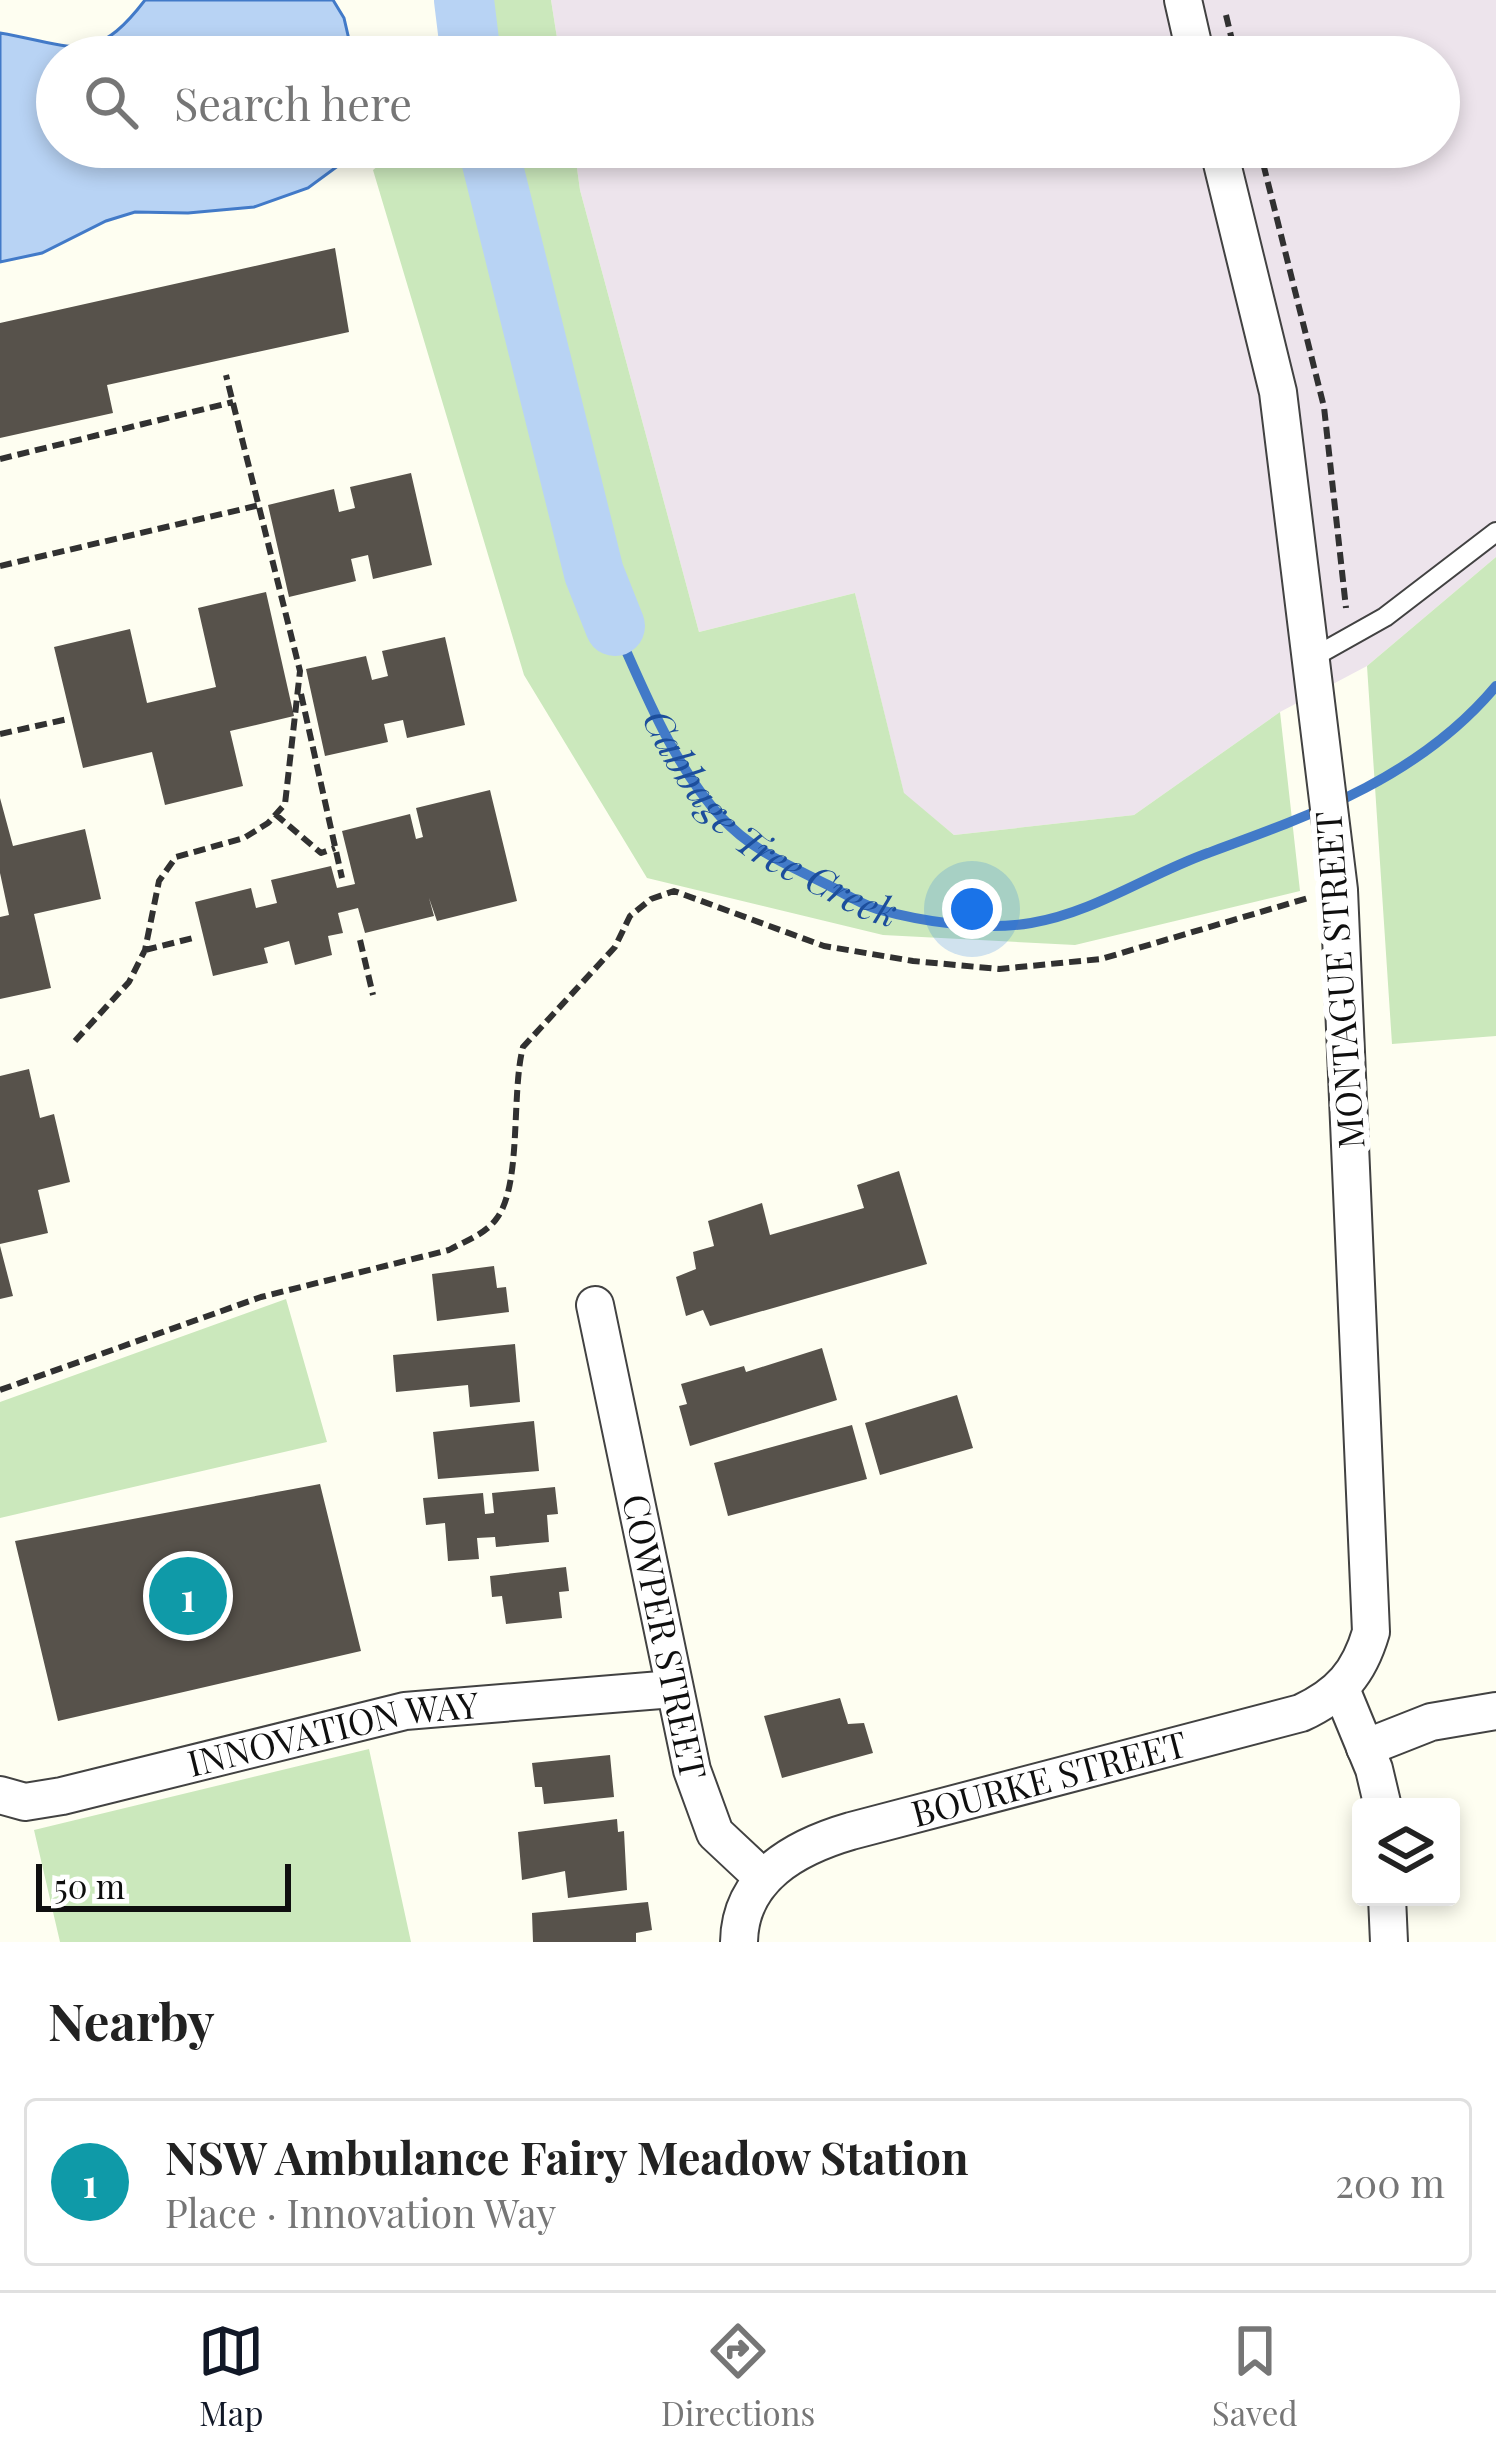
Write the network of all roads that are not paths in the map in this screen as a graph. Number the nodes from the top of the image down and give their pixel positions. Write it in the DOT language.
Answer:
graph roads {
  1 [pos="1183,0"];
  2 [pos="1191,36"];
  3 [pos="1223,168"];
  4 [pos="1496,532"];
  5 [pos="1314,671"];
  6 [pos="596,1304"];
  7 [pos="673,1689"];
  8 [pos="1341,1690"];
  9 [pos="1496,1712"];
  10 [pos="1365,1748"];
  11 [pos="0,1795"];
  12 [pos="1380,1798"];
  13 [pos="763,1878"];
  14 [pos="1387,1906"];
  15 [pos="740,1942"];
  16 [pos="1389,1942"];
  1 -- 2 [label="street"];
  3 -- 5 [label="street, MONTAGUE STREET"];
  4 -- 5 [label="lane"];
  5 -- 8 [label="street, MONTAGUE STREET"];
  6 -- 7 [label="street, COWPER STREET"];
  7 -- 11 [label="street, INNOVATION WAY"];
  7 -- 13 [label="street, COWPER STREET"];
  8 -- 10 [label="street"];
  8 -- 13 [label="street, BOURKE STREET"];
  9 -- 10 [label="street"];
  10 -- 12 [label="street"];
  13 -- 15 [label="street"];
  14 -- 16 [label="street"];
}
